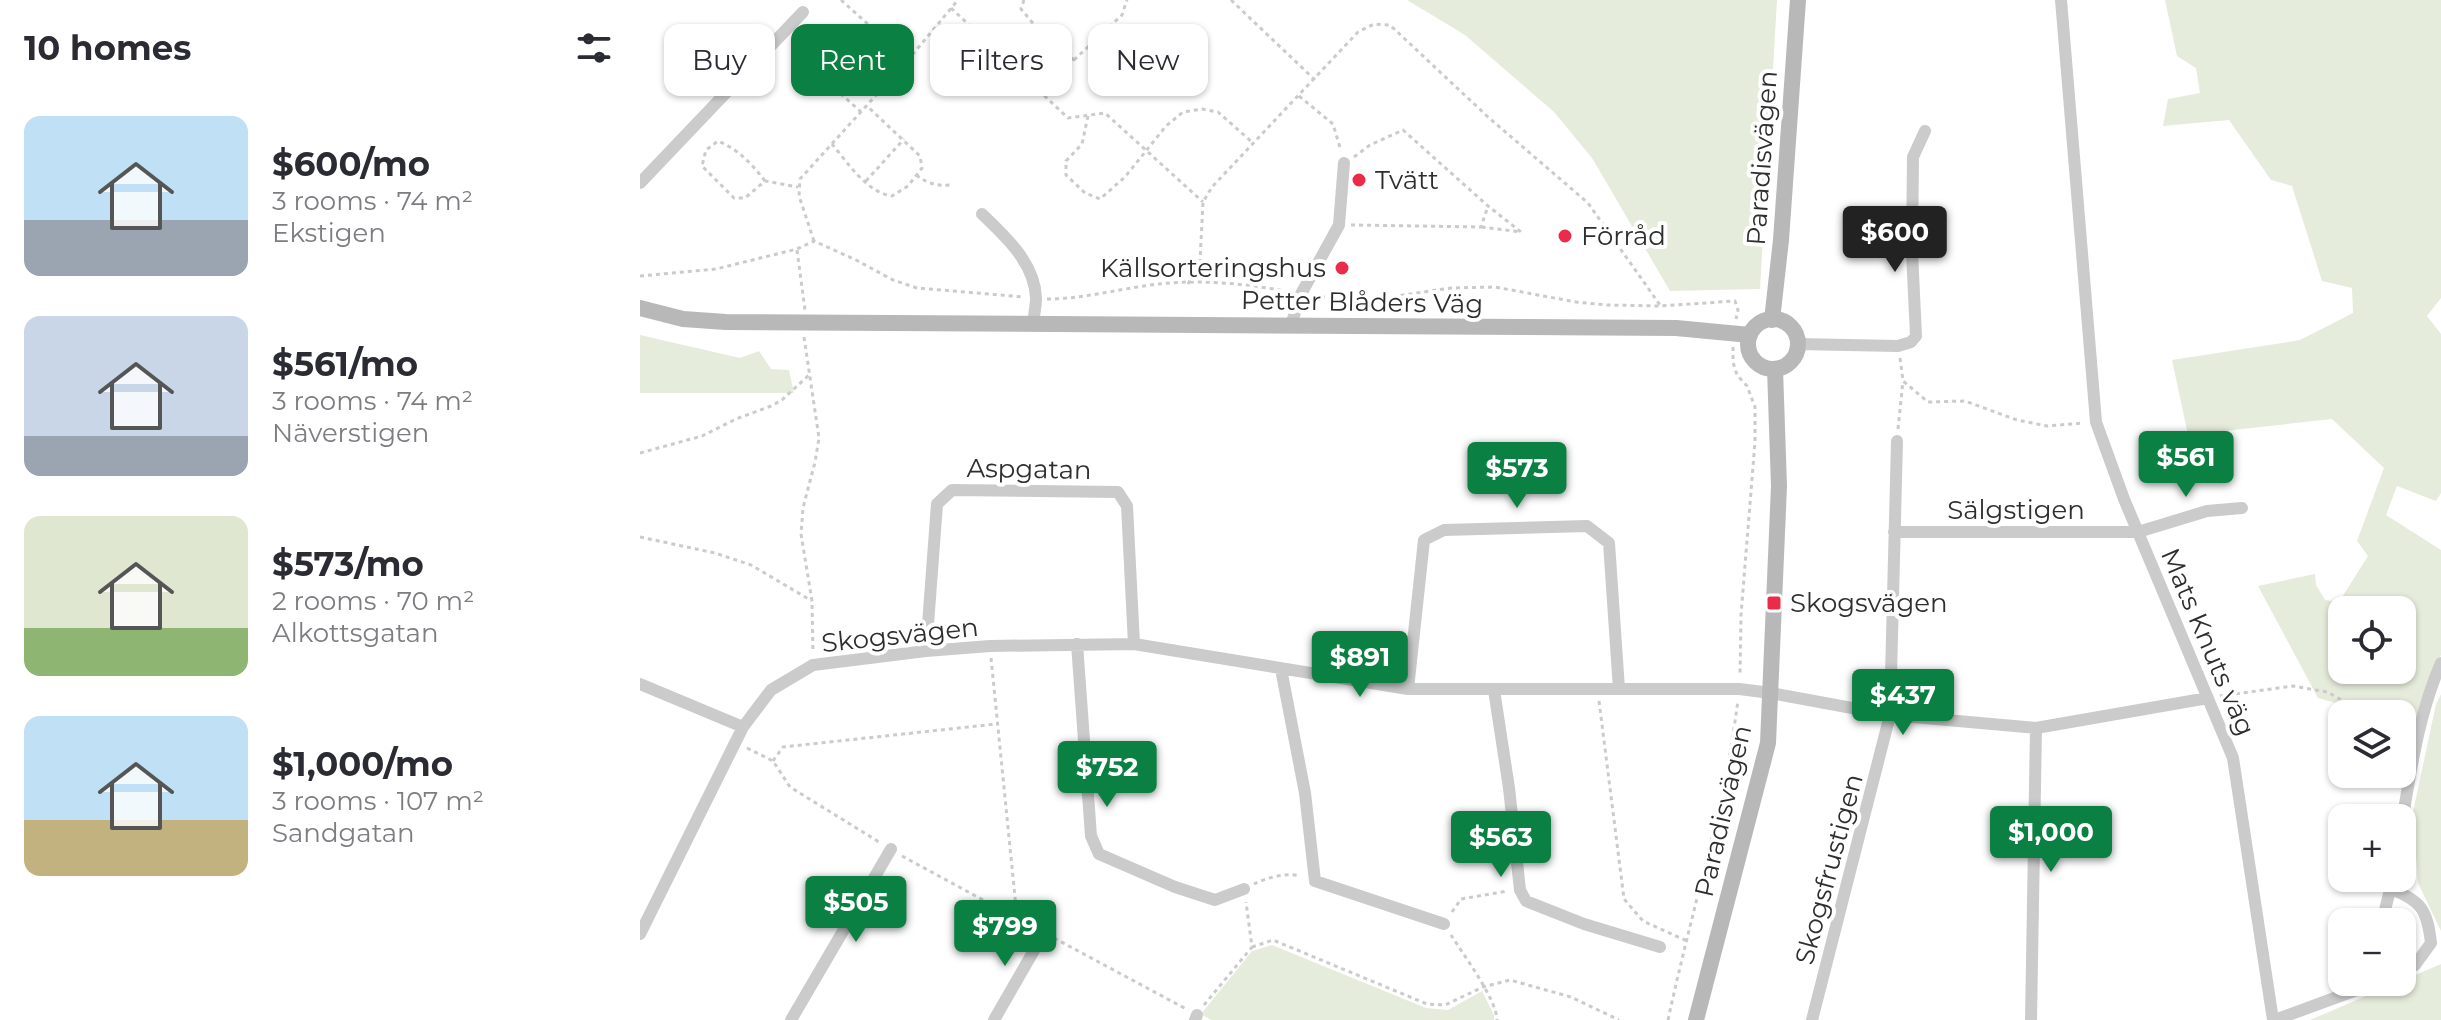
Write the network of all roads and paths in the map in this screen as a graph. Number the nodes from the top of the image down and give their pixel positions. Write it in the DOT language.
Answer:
graph roads {
  1 [pos="841,0"];
  2 [pos="958,0"];
  3 [pos="1024,0"];
  4 [pos="1127,0"];
  5 [pos="1231,0"];
  6 [pos="1798,0"];
  7 [pos="2061,0"];
  8 [pos="951,8"];
  9 [pos="803,12"];
  10 [pos="868,24"];
  11 [pos="968,24"];
  12 [pos="914,53"];
  13 [pos="1074,60"];
  14 [pos="1072,62"];
  15 [pos="1315,79"];
  16 [pos="843,96"];
  17 [pos="875,96"];
  18 [pos="1045,96"];
  19 [pos="1298,96"];
  20 [pos="867,105"];
  21 [pos="861,112"];
  22 [pos="1088,115"];
  23 [pos="1925,131"];
  24 [pos="904,139"];
  25 [pos="1253,143"];
  26 [pos="832,144"];
  27 [pos="1147,152"];
  28 [pos="1344,163"];
  29 [pos="916,175"];
  30 [pos="765,181"];
  31 [pos="866,182"];
  32 [pos="640,183"];
  33 [pos="951,185"];
  34 [pos="798,187"];
  35 [pos="1203,202"];
  36 [pos="1488,206"];
  37 [pos="982,214"];
  38 [pos="1339,225"];
  39 [pos="1481,227"];
  40 [pos="814,241"];
  41 [pos="797,249"];
  42 [pos="640,276"];
  43 [pos="1188,284"];
  44 [pos="1301,294"];
  45 [pos="1036,298"];
  46 [pos="1660,306"];
  47 [pos="640,308"];
  48 [pos="1772,320"];
  49 [pos="804,322"];
  50 [pos="1033,323"];
  51 [pos="1291,325"];
  52 [pos="1741,335"];
  53 [pos="1797,344"];
  54 [pos="1898,346"];
  55 [pos="1775,369"];
  56 [pos="810,374"];
  57 [pos="1903,381"];
  58 [pos="2096,422"];
  59 [pos="1897,441"];
  60 [pos="640,453"];
  61 [pos="2242,508"];
  62 [pos="1894,532"];
  63 [pos="2138,532"];
  64 [pos="640,537"];
  65 [pos="812,601"];
  66 [pos="1077,644"];
  67 [pos="1134,644"];
  68 [pos="990,646"];
  69 [pos="926,651"];
  70 [pos="2441,663"];
  71 [pos="813,665"];
  72 [pos="1281,669"];
  73 [pos="640,684"];
  74 [pos="1408,689"];
  75 [pos="1619,689"];
  76 [pos="1739,689"];
  77 [pos="1494,690"];
  78 [pos="1597,690"];
  79 [pos="1771,693"];
  80 [pos="2208,698"];
  81 [pos="2342,700"];
  82 [pos="1890,715"];
  83 [pos="996,724"];
  84 [pos="743,727"];
  85 [pos="2036,728"];
  86 [pos="735,742"];
  87 [pos="773,761"];
  88 [pos="2405,804"];
  89 [pos="891,849"];
  90 [pos="1315,881"];
  91 [pos="1244,889"];
  92 [pos="1520,890"];
  93 [pos="2405,892"];
  94 [pos="645,910"];
  95 [pos="1017,918"];
  96 [pos="1444,924"];
  97 [pos="1044,933"];
  98 [pos="640,934"];
  99 [pos="1687,941"];
  100 [pos="1252,947"];
  101 [pos="1660,947"];
  102 [pos="2416,964"];
  103 [pos="1483,987"];
  104 [pos="2338,996"];
  105 [pos="1196,1018"];
  106 [pos="791,1020"];
  107 [pos="994,1020"];
  108 [pos="1497,1020"];
  109 [pos="1619,1020"];
  110 [pos="1668,1020"];
  111 [pos="1696,1020"];
  112 [pos="1812,1020"];
  113 [pos="2031,1020"];
  114 [pos="2274,1020"];
  1 -- 10 [label="path"];
  2 -- 8 [label="path"];
  3 -- 13 [label="path"];
  4 -- 13 [label="path"];
  5 -- 15 [label="path"];
  6 -- 48 [label="street, Paradisvägen"];
  7 -- 58 [label="street, Mats Knuts väg"];
  8 -- 11 [label="path"];
  8 -- 12 [label="path"];
  9 -- 32 [label="street"];
  13 -- 14 [label="path"];
  15 -- 19 [label="path"];
  15 -- 46 [label="path"];
  16 -- 21 [label="path"];
  17 -- 20 [label="path"];
  18 -- 22 [label="path"];
  19 -- 25 [label="path"];
  19 -- 28 [label="path"];
  20 -- 21 [label="path"];
  20 -- 24 [label="path"];
  21 -- 26 [label="path"];
  22 -- 27 [label="path"];
  22 -- 27 [label="path"];
  23 -- 54 [label="street"];
  24 -- 29 [label="path"];
  24 -- 31 [label="path"];
  25 -- 27 [label="path"];
  25 -- 35 [label="path"];
  26 -- 31 [label="path"];
  26 -- 34 [label="path"];
  27 -- 35 [label="path"];
  28 -- 36 [label="path"];
  28 -- 38 [label="street"];
  29 -- 31 [label="path"];
  29 -- 33 [label="path"];
  30 -- 30 [label="path"];
  30 -- 34 [label="path"];
  34 -- 40 [label="path"];
  35 -- 43 [label="path"];
  36 -- 39 [label="path"];
  36 -- 39 [label="path"];
  37 -- 45 [label="street"];
  38 -- 39 [label="path"];
  38 -- 44 [label="street"];
  40 -- 41 [label="path"];
  40 -- 45 [label="path"];
  41 -- 42 [label="path"];
  41 -- 49 [label="path"];
  43 -- 44 [label="path"];
  43 -- 45 [label="path"];
  44 -- 46 [label="path"];
  44 -- 51 [label="street"];
  45 -- 50 [label="street"];
  46 -- 52 [label="path"];
  47 -- 49 [label="street, Petter Blåders Väg"];
  48 -- 52 [label="street"];
  48 -- 53 [label="street"];
  49 -- 50 [label="street, Petter Blåders Väg"];
  49 -- 56 [label="path"];
  50 -- 51 [label="street, Petter Blåders Väg"];
  51 -- 52 [label="street, Petter Blåders Väg"];
  52 -- 55 [label="street"];
  52 -- 76 [label="path"];
  53 -- 54 [label="street"];
  53 -- 55 [label="street"];
  54 -- 57 [label="path"];
  55 -- 79 [label="street, Paradisvägen"];
  56 -- 60 [label="path"];
  56 -- 65 [label="path"];
  57 -- 58 [label="path"];
  57 -- 59 [label="path"];
  58 -- 63 [label="street, Mats Knuts väg"];
  59 -- 62 [label="street, Skogsfrustigen"];
  61 -- 63 [label="street, Sälgstigen"];
  62 -- 63 [label="street, Sälgstigen"];
  62 -- 82 [label="street, Skogsfrustigen"];
  63 -- 80 [label="street, Mats Knuts väg"];
  64 -- 65 [label="path"];
  65 -- 71 [label="path"];
  66 -- 67 [label="street, Skogsvägen"];
  66 -- 68 [label="street, Skogsvägen"];
  66 -- 91 [label="street"];
  67 -- 69 [label="street, Aspgatan"];
  67 -- 72 [label="street, Skogsvägen"];
  68 -- 69 [label="street, Skogsvägen"];
  68 -- 83 [label="path"];
  69 -- 71 [label="street, Skogsvägen"];
  70 -- 88 [label="street"];
  71 -- 84 [label="street, Skogsvägen"];
  72 -- 74 [label="street, Skogsvägen"];
  72 -- 90 [label="street"];
  73 -- 84 [label="street"];
  74 -- 75 [label="street"];
  74 -- 77 [label="street, Skogsvägen"];
  75 -- 76 [label="street, Skogsvägen"];
  75 -- 78 [label="street, Skogsvägen"];
  76 -- 79 [label="street, Skogsvägen"];
  76 -- 99 [label="path"];
  77 -- 78 [label="street, Skogsvägen"];
  77 -- 92 [label="street"];
  78 -- 99 [label="path"];
  79 -- 82 [label="street, Skogsvägen"];
  79 -- 111 [label="street, Paradisvägen"];
  80 -- 81 [label="path"];
  80 -- 85 [label="street, Skogsvägen"];
  80 -- 114 [label="street, Mats Knuts väg"];
  82 -- 85 [label="street, Skogsvägen"];
  82 -- 112 [label="street, Skogsfrustigen"];
  83 -- 87 [label="path"];
  83 -- 95 [label="path"];
  84 -- 86 [label="street, Skogsvägen"];
  85 -- 113 [label="street"];
  86 -- 87 [label="path"];
  86 -- 94 [label="street, Skogsvägen"];
  87 -- 89 [label="path"];
  89 -- 95 [label="path"];
  89 -- 106 [label="street"];
  90 -- 91 [label="path"];
  90 -- 96 [label="street"];
  91 -- 100 [label="path"];
  92 -- 96 [label="path"];
  92 -- 101 [label="street"];
  93 -- 102 [label="street"];
  94 -- 98 [label="street, Skogsvägen"];
  95 -- 97 [label="path"];
  96 -- 103 [label="path"];
  97 -- 105 [label="path"];
  97 -- 107 [label="street"];
  99 -- 110 [label="path"];
  100 -- 103 [label="path"];
  100 -- 105 [label="path"];
  103 -- 108 [label="path"];
  103 -- 109 [label="path"];
  104 -- 114 [label="street"];
}
